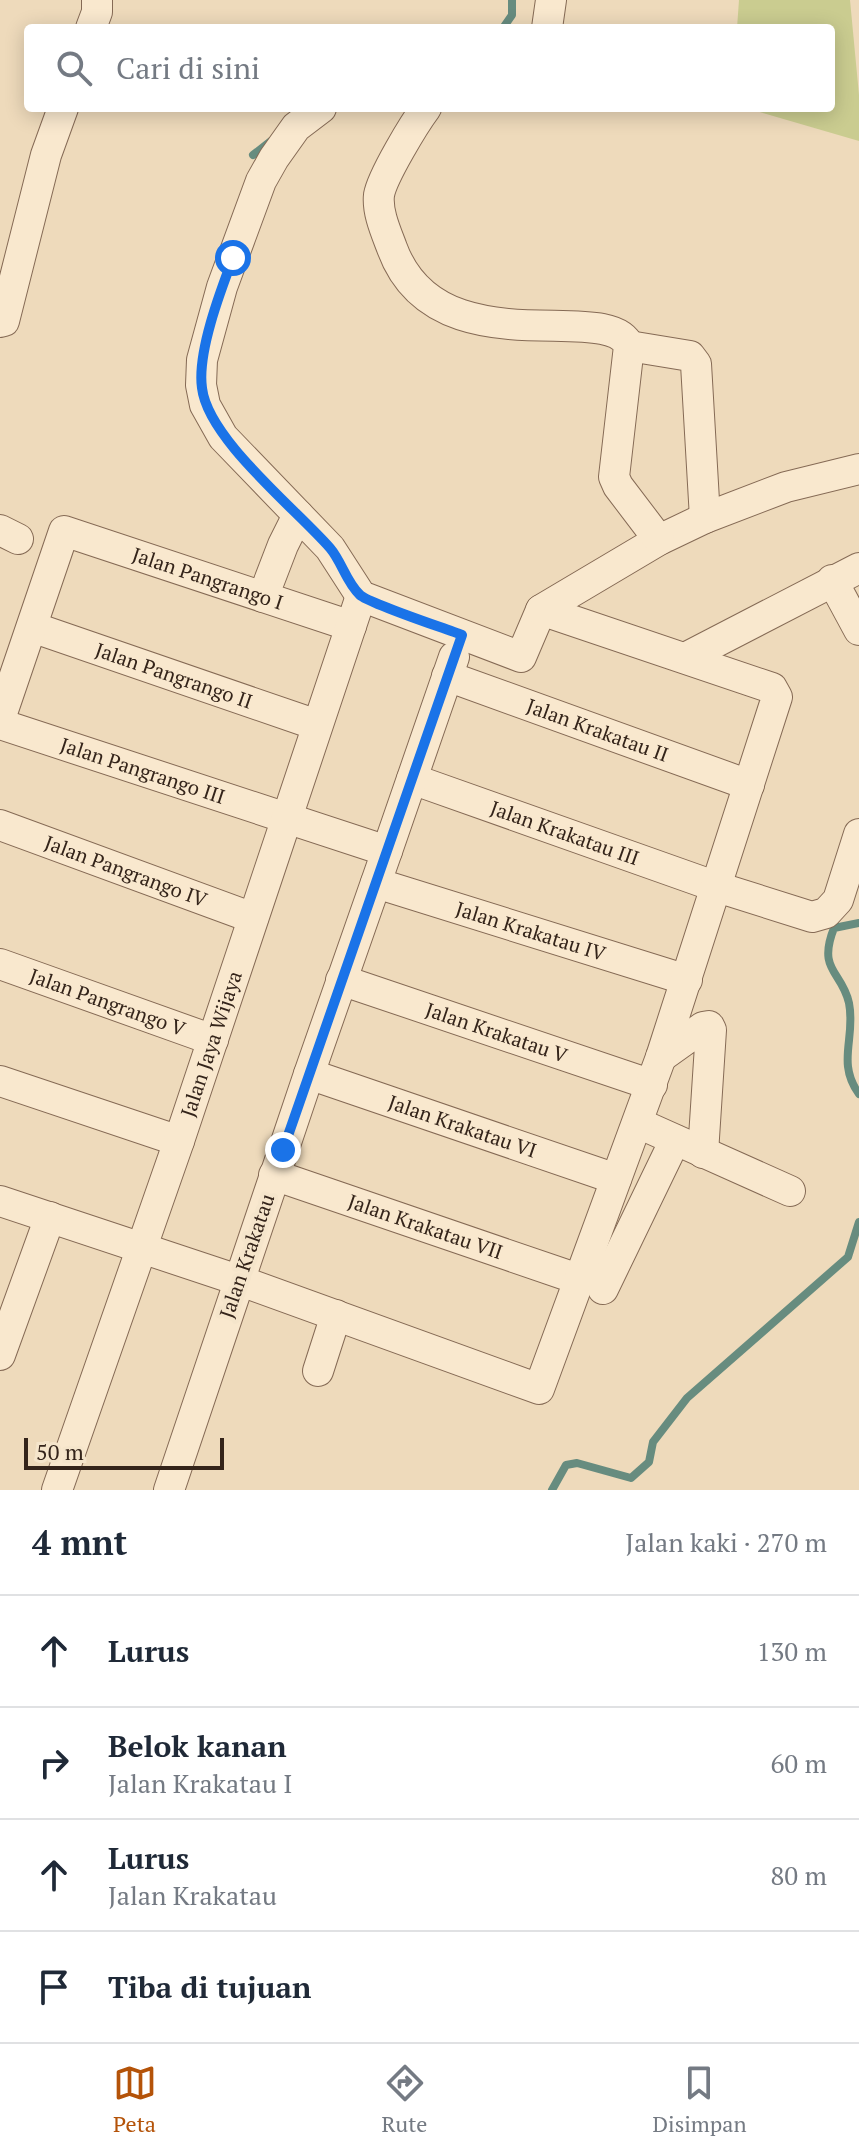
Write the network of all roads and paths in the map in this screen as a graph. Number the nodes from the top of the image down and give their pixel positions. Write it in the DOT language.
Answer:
graph roads {
  1 [pos="97,0"];
  2 [pos="551,0"];
  3 [pos="92,24"];
  4 [pos="548,24"];
  5 [pos="62,112"];
  6 [pos="316,112"];
  7 [pos="424,112"];
  8 [pos="0,322"];
  9 [pos="629,346"];
  10 [pos="859,469"];
  11 [pos="298,515"];
  12 [pos="705,518"];
  13 [pos="659,540"];
  14 [pos="846,574"];
  15 [pos="361,596"];
  16 [pos="263,597"];
  17 [pos="541,610"];
  18 [pos="351,626"];
  19 [pos="32,627"];
  20 [pos="859,630"];
  21 [pos="462,635"];
  22 [pos="521,657"];
  23 [pos="685,658"];
  24 [pos="447,676"];
  25 [pos="506,699"];
  26 [pos="0,722"];
  27 [pos="317,725"];
  28 [pos="412,779"];
  29 [pos="749,785"];
  30 [pos="286,817"];
  31 [pos="0,825"];
  32 [pos="859,834"];
  33 [pos="387,851"];
  34 [pos="376,883"];
  35 [pos="717,887"];
  36 [pos="253,918"];
  37 [pos="0,964"];
  38 [pos="341,980"];
  39 [pos="687,980"];
  40 [pos="213,1040"];
  41 [pos="656,1071"];
  42 [pos="309,1074"];
  43 [pos="0,1081"];
  44 [pos="638,1123"];
  45 [pos="675,1140"];
  46 [pos="179,1141"];
  47 [pos="703,1153"];
  48 [pos="274,1175"];
  49 [pos="616,1179"];
  50 [pos="790,1191"];
  51 [pos="0,1201"];
  52 [pos="50,1217"];
  53 [pos="142,1248"];
  54 [pos="238,1280"];
  55 [pos="591,1284"];
  56 [pos="336,1315"];
  57 [pos="0,1355"];
  58 [pos="318,1371"];
  59 [pos="57,1490"];
  60 [pos="169,1490"];
  1 -- 3 [label="street"];
  2 -- 4 [label="street"];
  5 -- 8 [label="street"];
  6 -- 11 [label="street"];
  7 -- 9 [label="street"];
  9 -- 12 [label="street"];
  9 -- 13 [label="street"];
  10 -- 12 [label="street"];
  11 -- 15 [label="street"];
  11 -- 16 [label="street"];
  12 -- 13 [label="street"];
  13 -- 17 [label="street"];
  14 -- 20 [label="street"];
  14 -- 23 [label="street"];
  15 -- 18 [label="street, Jalan Jaya Wijaya"];
  15 -- 21 [label="street"];
  16 -- 18 [label="street, Jalan Pangrango I"];
  16 -- 19 [label="street, Jalan Pangrango I"];
  17 -- 22 [label="street"];
  17 -- 23 [label="street"];
  18 -- 27 [label="street, Jalan Jaya Wijaya"];
  19 -- 26 [label="street"];
  19 -- 27 [label="street, Jalan Pangrango II"];
  21 -- 22 [label="street"];
  21 -- 24 [label="street, Jalan Krakatau"];
  22 -- 25 [label="street"];
  23 -- 29 [label="street"];
  24 -- 25 [label="street, Jalan Krakatau II"];
  24 -- 28 [label="street, Jalan Krakatau"];
  25 -- 29 [label="street, Jalan Krakatau II"];
  26 -- 30 [label="street, Jalan Pangrango III"];
  27 -- 30 [label="street, Jalan Jaya Wijaya"];
  28 -- 33 [label="street, Jalan Krakatau"];
  28 -- 35 [label="street, Jalan Krakatau III"];
  29 -- 35 [label="street"];
  30 -- 33 [label="street"];
  30 -- 36 [label="street, Jalan Jaya Wijaya"];
  31 -- 36 [label="street, Jalan Pangrango IV"];
  32 -- 35 [label="street, Jalan Krakatau III"];
  33 -- 34 [label="street, Jalan Krakatau"];
  34 -- 38 [label="street, Jalan Krakatau"];
  34 -- 39 [label="street, Jalan Krakatau IV"];
  35 -- 39 [label="street"];
  36 -- 40 [label="street, Jalan Jaya Wijaya"];
  37 -- 40 [label="street, Jalan Pangrango V"];
  38 -- 41 [label="street, Jalan Krakatau V"];
  38 -- 42 [label="street, Jalan Krakatau"];
  39 -- 41 [label="street"];
  40 -- 46 [label="street, Jalan Jaya Wijaya"];
  41 -- 44 [label="street"];
  41 -- 47 [label="street"];
  42 -- 48 [label="street, Jalan Krakatau"];
  42 -- 49 [label="street, Jalan Krakatau VI"];
  43 -- 46 [label="street"];
  44 -- 45 [label="street"];
  44 -- 49 [label="street"];
  45 -- 47 [label="street"];
  45 -- 55 [label="street"];
  46 -- 53 [label="street, Jalan Jaya Wijaya"];
  47 -- 50 [label="street"];
  48 -- 54 [label="street, Jalan Krakatau"];
  48 -- 55 [label="street, Jalan Krakatau VII"];
  49 -- 55 [label="street"];
  51 -- 52 [label="street"];
  52 -- 53 [label="street"];
  52 -- 57 [label="street"];
  53 -- 54 [label="street"];
  53 -- 59 [label="street, Jalan Jaya Wijaya"];
  54 -- 56 [label="street"];
  54 -- 60 [label="street, Jalan Krakatau"];
  55 -- 56 [label="street"];
  56 -- 58 [label="street"];
}
